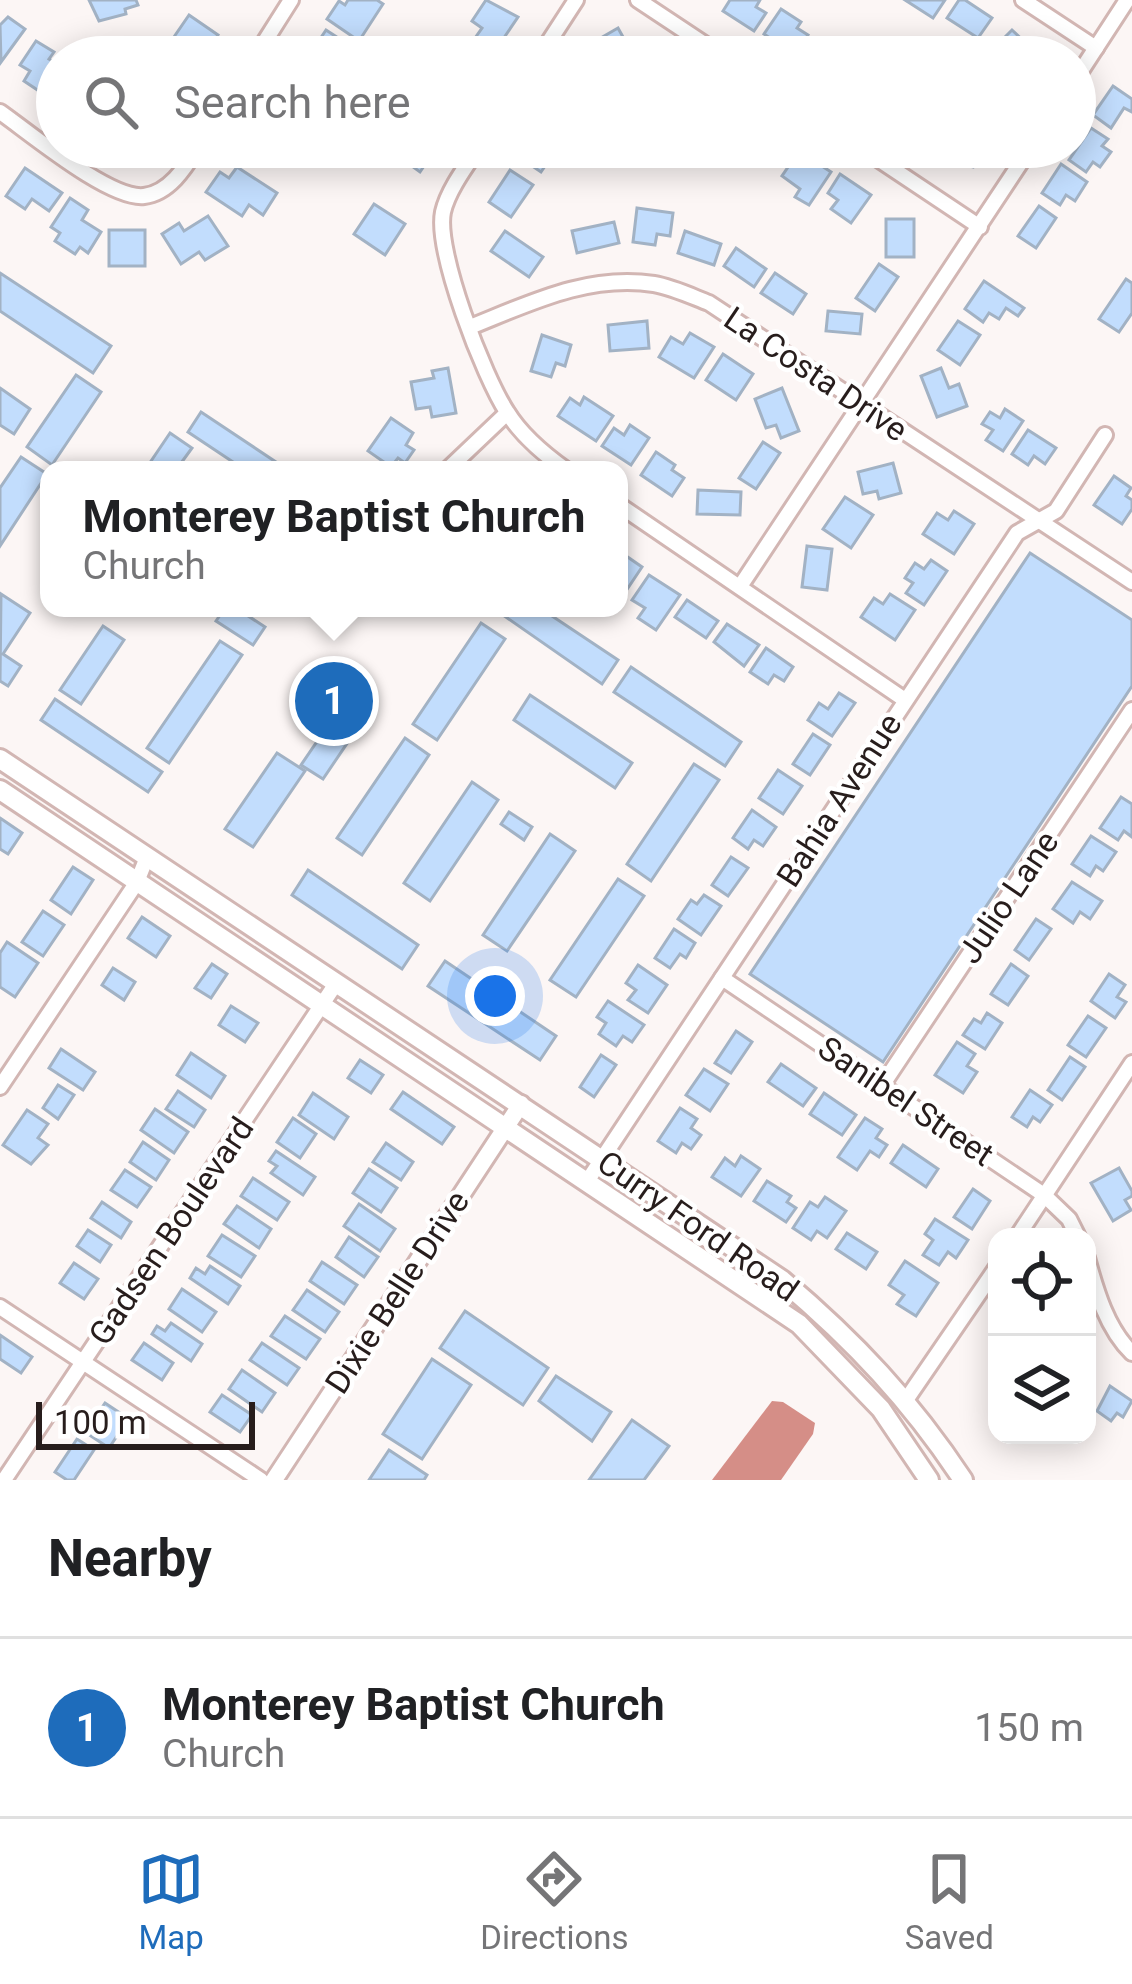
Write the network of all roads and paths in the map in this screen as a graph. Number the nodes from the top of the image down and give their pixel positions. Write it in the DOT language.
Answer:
graph roads {
  1 [pos="291,0"];
  2 [pos="576,0"];
  3 [pos="638,0"];
  4 [pos="1023,0"];
  5 [pos="1127,0"];
  6 [pos="268,36"];
  7 [pos="552,36"];
  8 [pos="692,36"];
  9 [pos="1078,36"];
  10 [pos="1096,48"];
  11 [pos="0,112"];
  12 [pos="36,137"];
  13 [pos="82,168"];
  14 [pos="182,168"];
  15 [pos="467,168"];
  16 [pos="892,168"];
  17 [pos="1017,168"];
  18 [pos="980,226"];
  19 [pos="470,327"];
  20 [pos="861,404"];
  21 [pos="507,413"];
  22 [pos="1105,435"];
  23 [pos="456,461"];
  24 [pos="553,461"];
  25 [pos="628,511"];
  26 [pos="1038,520"];
  27 [pos="1132,582"];
  28 [pos="740,585"];
  29 [pos="905,700"];
  30 [pos="1132,710"];
  31 [pos="0,759"];
  32 [pos="0,790"];
  33 [pos="147,857"];
  34 [pos="137,881"];
  35 [pos="722,978"];
  36 [pos="337,982"];
  37 [pos="322,1004"];
  38 [pos="391,1018"];
  39 [pos="377,1040"];
  40 [pos="1132,1063"];
  41 [pos="883,1084"];
  42 [pos="0,1087"];
  43 [pos="521,1104"];
  44 [pos="507,1125"];
  45 [pos="601,1158"];
  46 [pos="588,1180"];
  47 [pos="1044,1195"];
  48 [pos="1023,1228"];
  49 [pos="1074,1228"];
  50 [pos="988,1280"];
  51 [pos="1096,1289"];
  52 [pos="0,1306"];
  53 [pos="799,1324"];
  54 [pos="1132,1353"];
  55 [pos="83,1362"];
  56 [pos="906,1400"];
  57 [pos="4,1480"];
  58 [pos="260,1480"];
  59 [pos="274,1480"];
  60 [pos="929,1480"];
  61 [pos="963,1480"];
  1 -- 6 [label="street"];
  2 -- 7 [label="street"];
  3 -- 8 [label="street"];
  4 -- 9 [label="street"];
  5 -- 10 [label="street"];
  11 -- 12 [label="street"];
  13 -- 14 [label="street"];
  15 -- 19 [label="street"];
  16 -- 18 [label="street"];
  17 -- 18 [label="street"];
  18 -- 20 [label="street"];
  19 -- 20 [label="street, La Costa Drive"];
  19 -- 21 [label="street"];
  20 -- 26 [label="street, La Costa Drive"];
  20 -- 28 [label="street"];
  21 -- 23 [label="street"];
  21 -- 24 [label="street"];
  22 -- 26 [label="street, Bahia Avenue"];
  25 -- 28 [label="street"];
  26 -- 27 [label="street, La Costa Drive"];
  26 -- 29 [label="street, Bahia Avenue"];
  28 -- 29 [label="street"];
  29 -- 35 [label="street, Bahia Avenue"];
  30 -- 41 [label="street, Julio Lane"];
  31 -- 33 [label="main road, Curry Ford Road"];
  32 -- 34 [label="main road, Curry Ford Road"];
  33 -- 34 [label="street"];
  33 -- 36 [label="main road, Curry Ford Road"];
  34 -- 37 [label="main road, Curry Ford Road"];
  34 -- 42 [label="street"];
  35 -- 41 [label="street, Sanibel Street"];
  35 -- 45 [label="street, Bahia Avenue"];
  36 -- 37 [label="street, Gadsen Boulevard"];
  36 -- 38 [label="main road, Curry Ford Road"];
  37 -- 39 [label="main road, Curry Ford Road"];
  37 -- 55 [label="street, Gadsen Boulevard"];
  38 -- 39 [label="street"];
  38 -- 43 [label="main road, Curry Ford Road"];
  39 -- 44 [label="main road, Curry Ford Road"];
  40 -- 47 [label="street"];
  41 -- 47 [label="street, Sanibel Street"];
  43 -- 44 [label="street, Dixie Belle Drive"];
  43 -- 45 [label="main road, Curry Ford Road"];
  44 -- 46 [label="main road, Curry Ford Road"];
  44 -- 59 [label="street, Dixie Belle Drive"];
  45 -- 46 [label="street, Bahia Avenue"];
  45 -- 56 [label="main road, Curry Ford Road"];
  46 -- 53 [label="main road, Curry Ford Road"];
  47 -- 48 [label="street"];
  47 -- 49 [label="street, Sanibel Street"];
  50 -- 56 [label="street"];
  51 -- 54 [label="street"];
  52 -- 55 [label="street"];
  53 -- 56 [label="main road"];
  53 -- 60 [label="main road, Curry Ford Road"];
  55 -- 57 [label="street, Gadsen Boulevard"];
  55 -- 58 [label="street"];
  56 -- 61 [label="main road, Curry Ford Road"];
}
